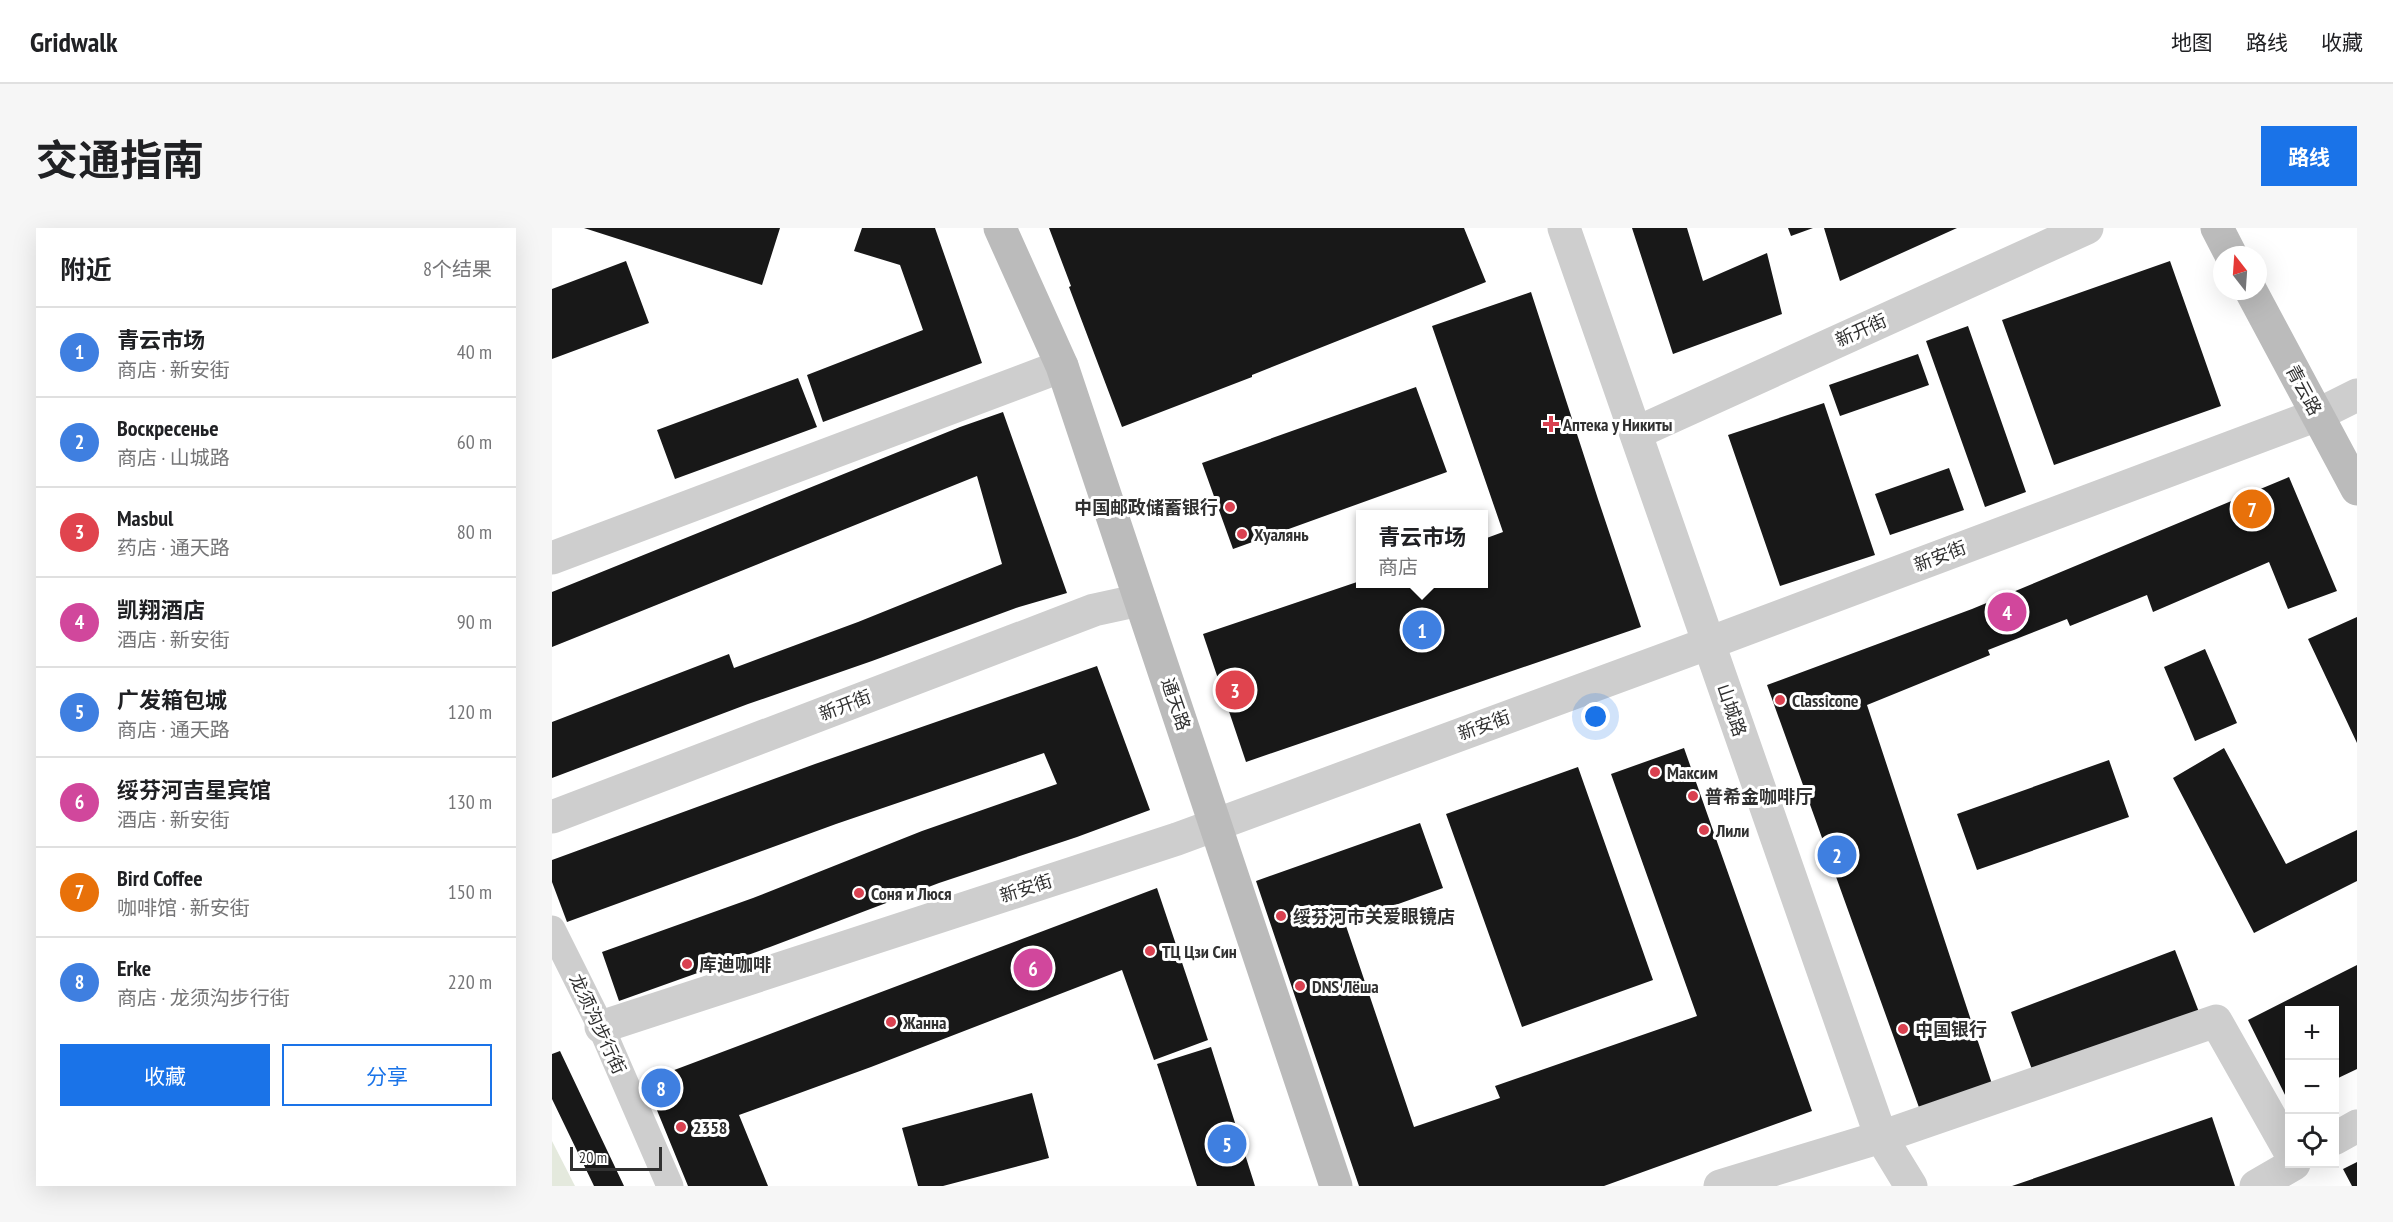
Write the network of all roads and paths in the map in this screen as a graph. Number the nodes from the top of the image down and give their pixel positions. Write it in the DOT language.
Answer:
graph roads {
  1 [pos="1000,228"];
  2 [pos="1564,228"];
  3 [pos="2087,228"];
  4 [pos="2217,228"];
  5 [pos="2226,246"];
  6 [pos="2256,300"];
  7 [pos="1062,366"];
  8 [pos="2357,395"];
  9 [pos="2317,415"];
  10 [pos="1636,433"];
  11 [pos="2357,489"];
  12 [pos="552,558"];
  13 [pos="1140,600"];
  14 [pos="1709,643"];
  15 [pos="552,816"];
  16 [pos="1217,823"];
  17 [pos="552,929"];
  18 [pos="601,1027"];
  19 [pos="2357,1126"];
  20 [pos="2339,1136"];
  21 [pos="1881,1137"];
  22 [pos="2285,1145"];
  23 [pos="2287,1168"];
  24 [pos="670,1186"];
  25 [pos="1336,1186"];
  26 [pos="1720,1186"];
  27 [pos="1911,1186"];
  28 [pos="2256,1186"];
  1 -- 7 [label="main road, 通天路"];
  2 -- 10 [label="street, 山城路"];
  3 -- 10 [label="street, 新开街"];
  4 -- 5 [label="main road"];
  6 -- 9 [label="main road, 青云路"];
  7 -- 12 [label="street"];
  7 -- 13 [label="main road, 通天路"];
  8 -- 9 [label="street, 新安街"];
  9 -- 11 [label="main road, 青云路"];
  9 -- 14 [label="street, 新安街"];
  10 -- 14 [label="street, 山城路"];
  13 -- 15 [label="street, 新开街"];
  13 -- 16 [label="main road, 通天路"];
  14 -- 16 [label="street, 新安街"];
  14 -- 21 [label="street, 山城路"];
  16 -- 18 [label="street, 新安街"];
  16 -- 25 [label="main road, 通天路"];
  17 -- 18 [label="street, 龙须沟步行街"];
  18 -- 24 [label="street, 龙须沟步行街"];
  19 -- 20 [label="street"];
  21 -- 22 [label="street"];
  21 -- 26 [label="street"];
  21 -- 27 [label="street, 山城路"];
  23 -- 28 [label="street"];
}
